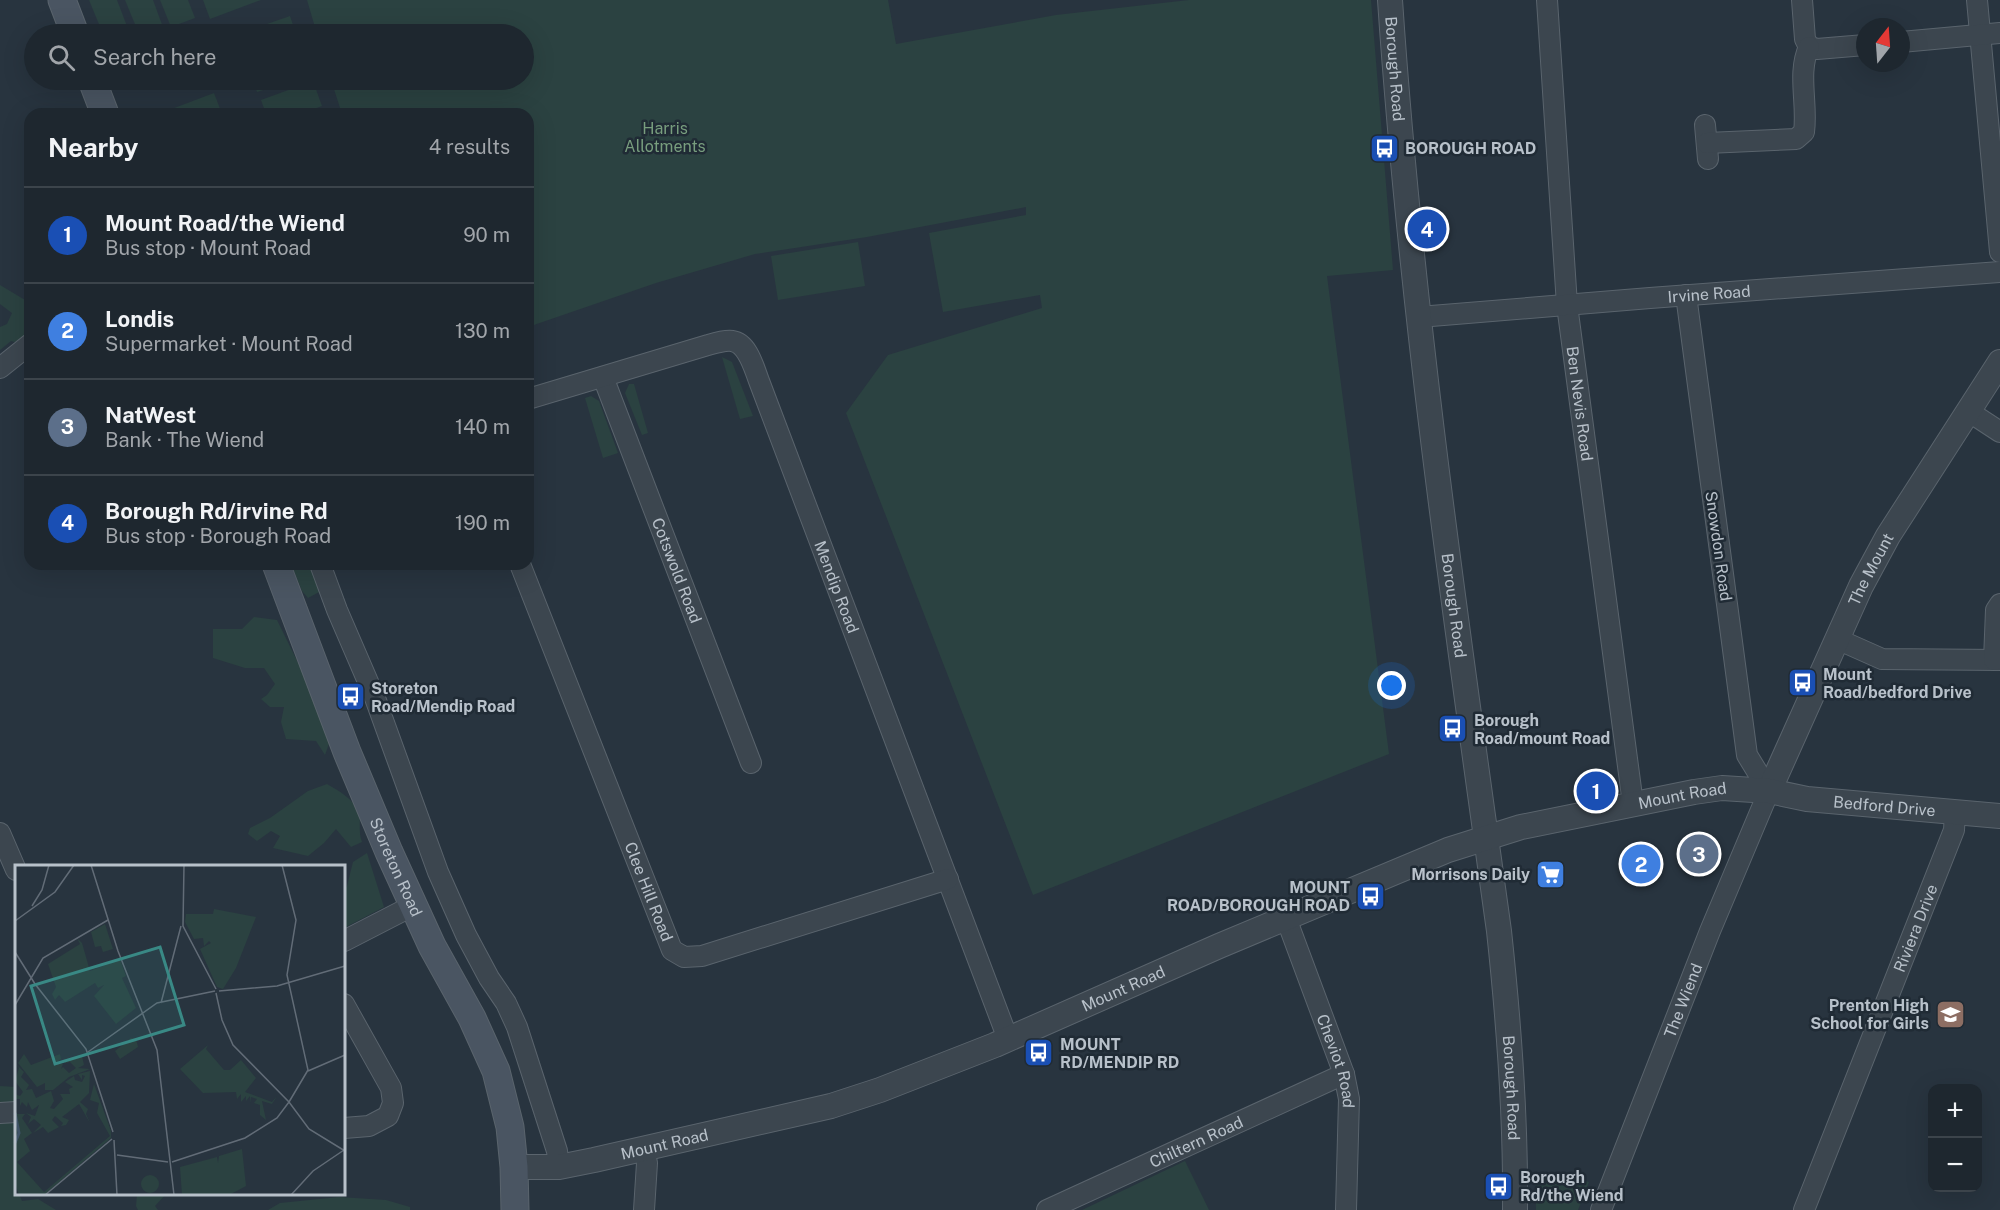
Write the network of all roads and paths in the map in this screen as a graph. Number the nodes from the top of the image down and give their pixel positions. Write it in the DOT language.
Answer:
graph roads {
  1 [pos="62,0"];
  2 [pos="1390,0"];
  3 [pos="1547,0"];
  4 [pos="1802,0"];
  5 [pos="1977,0"];
  6 [pos="71,24"];
  7 [pos="1990,34"];
  8 [pos="1910,41"];
  9 [pos="1856,46"];
  10 [pos="1809,47"];
  11 [pos="96,90"];
  12 [pos="103,108"];
  13 [pos="1707,142"];
  14 [pos="2000,252"];
  15 [pos="2000,272"];
  16 [pos="1686,295"];
  17 [pos="1567,305"];
  18 [pos="1419,317"];
  19 [pos="24,349"];
  20 [pos="2000,362"];
  21 [pos="0,368"];
  22 [pos="603,377"];
  23 [pos="534,397"];
  24 [pos="1968,411"];
  25 [pos="2000,432"];
  26 [pos="278,570"];
  27 [pos="322,570"];
  28 [pos="522,570"];
  29 [pos="2000,604"];
  30 [pos="1837,639"];
  31 [pos="1997,660"];
  32 [pos="751,763"];
  33 [pos="1769,791"];
  34 [pos="1633,804"];
  35 [pos="1955,812"];
  36 [pos="2000,816"];
  37 [pos="0,833"];
  38 [pos="1486,837"];
  39 [pos="15,868"];
  40 [pos="948,879"];
  41 [pos="412,906"];
  42 [pos="1286,918"];
  43 [pos="345,940"];
  44 [pos="345,1006"];
  45 [pos="1008,1039"];
  46 [pos="1344,1074"];
  47 [pos="15,1112"];
  48 [pos="0,1113"];
  49 [pos="345,1128"];
  50 [pos="644,1149"];
  51 [pos="514,1167"];
  52 [pos="559,1167"];
  53 [pos="515,1210"];
  54 [pos="644,1210"];
  55 [pos="1047,1210"];
  56 [pos="1346,1210"];
  57 [pos="1515,1210"];
  58 [pos="1600,1210"];
  59 [pos="1804,1210"];
  1 -- 6 [label="main road"];
  2 -- 18 [label="street, Borough Road"];
  3 -- 17 [label="street, Ben Nevis Road"];
  4 -- 10 [label="street"];
  5 -- 7 [label="street"];
  7 -- 8 [label="street"];
  7 -- 14 [label="street"];
  9 -- 10 [label="street"];
  10 -- 13 [label="street"];
  11 -- 12 [label="main road"];
  15 -- 16 [label="street, Irvine Road"];
  16 -- 17 [label="street, Irvine Road"];
  16 -- 33 [label="street, Snowdon Road"];
  17 -- 18 [label="street, Irvine Road"];
  17 -- 34 [label="street, Ben Nevis Road"];
  18 -- 38 [label="street, Borough Road"];
  19 -- 21 [label="street"];
  20 -- 24 [label="street, The Mount"];
  22 -- 23 [label="street, Mendip Road"];
  22 -- 32 [label="street, Cotswold Road"];
  22 -- 40 [label="street, Mendip Road"];
  24 -- 25 [label="street"];
  24 -- 30 [label="street, The Mount"];
  26 -- 41 [label="main road, Storeton Road"];
  27 -- 52 [label="street"];
  28 -- 40 [label="street, Clee Hill Road"];
  29 -- 31 [label="street"];
  30 -- 31 [label="street"];
  30 -- 33 [label="street, The Mount"];
  33 -- 34 [label="street, Mount Road"];
  33 -- 35 [label="street, Bedford Drive"];
  33 -- 58 [label="street, The Wiend"];
  34 -- 38 [label="street, Mount Road"];
  35 -- 36 [label="street, Bedford Drive"];
  35 -- 59 [label="street, Riviera Drive"];
  37 -- 39 [label="street"];
  38 -- 42 [label="street, Mount Road"];
  38 -- 57 [label="street, Borough Road"];
  40 -- 45 [label="street, Mendip Road"];
  41 -- 43 [label="street"];
  41 -- 51 [label="main road, Storeton Road"];
  42 -- 45 [label="street, Mount Road"];
  42 -- 46 [label="street, Cheviot Road"];
  44 -- 49 [label="street"];
  45 -- 50 [label="street, Mount Road"];
  46 -- 55 [label="street, Chiltern Road"];
  46 -- 56 [label="street, Cheviot Road"];
  47 -- 48 [label="street"];
  50 -- 52 [label="street, Mount Road"];
  50 -- 54 [label="street"];
  51 -- 52 [label="street, Mount Road"];
  51 -- 53 [label="main road"];
}
